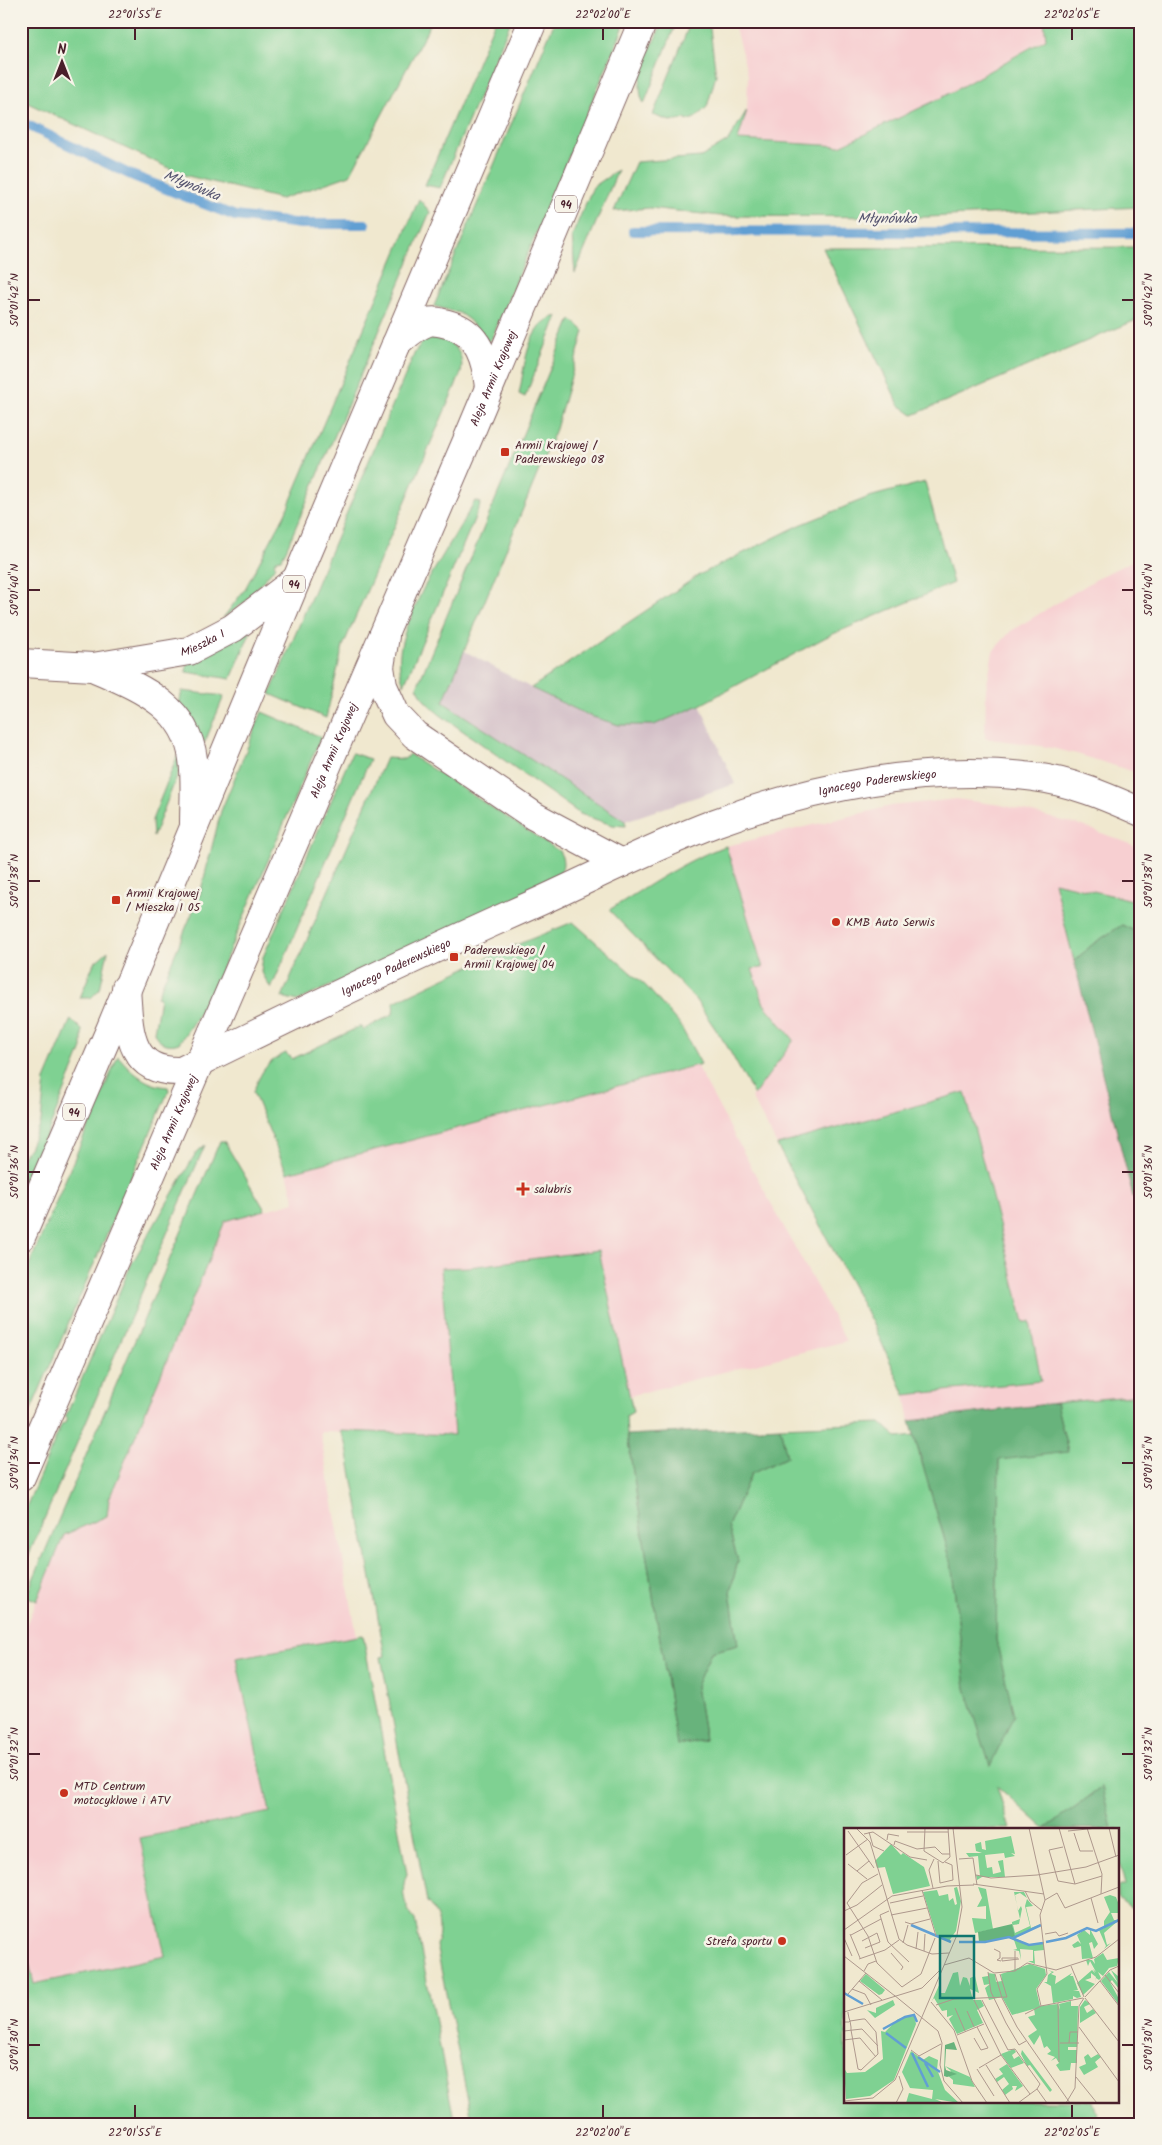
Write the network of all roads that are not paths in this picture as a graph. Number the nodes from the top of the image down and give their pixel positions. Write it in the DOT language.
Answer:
graph roads {
  1 [pos="533,21"];
  2 [pos="643,21"];
  3 [pos="396,344"];
  4 [pos="489,387"];
  5 [pos="296,580"];
  6 [pos="386,628"];
  7 [pos="21,663"];
  8 [pos="93,667"];
  9 [pos="1141,812"];
  10 [pos="194,825"];
  11 [pos="622,863"];
  12 [pos="126,988"];
  13 [pos="199,1062"];
  14 [pos="21,1237"];
  15 [pos="21,1477"];
  1 -- 3 [label="main road, 94"];
  2 -- 4 [label="main road, Aleja Armii Krajowej / 94"];
  3 -- 4 [label="main road"];
  3 -- 5 [label="main road, 94"];
  4 -- 6 [label="main road, Aleja Armii Krajowej / 94"];
  5 -- 8 [label="main road, Mieszka I"];
  5 -- 10 [label="main road, 94"];
  6 -- 11 [label="main road"];
  6 -- 13 [label="main road, Aleja Armii Krajowej / 94"];
  7 -- 8 [label="main road, Mieszka I"];
  8 -- 10 [label="main road, Mieszka I"];
  9 -- 11 [label="main road, Ignacego Paderewskiego"];
  10 -- 12 [label="main road, 94"];
  11 -- 13 [label="main road, Ignacego Paderewskiego"];
  12 -- 13 [label="main road, Ignacego Paderewskiego"];
  12 -- 14 [label="main road, 94"];
  13 -- 15 [label="main road, Aleja Armii Krajowej / 94"];
}
